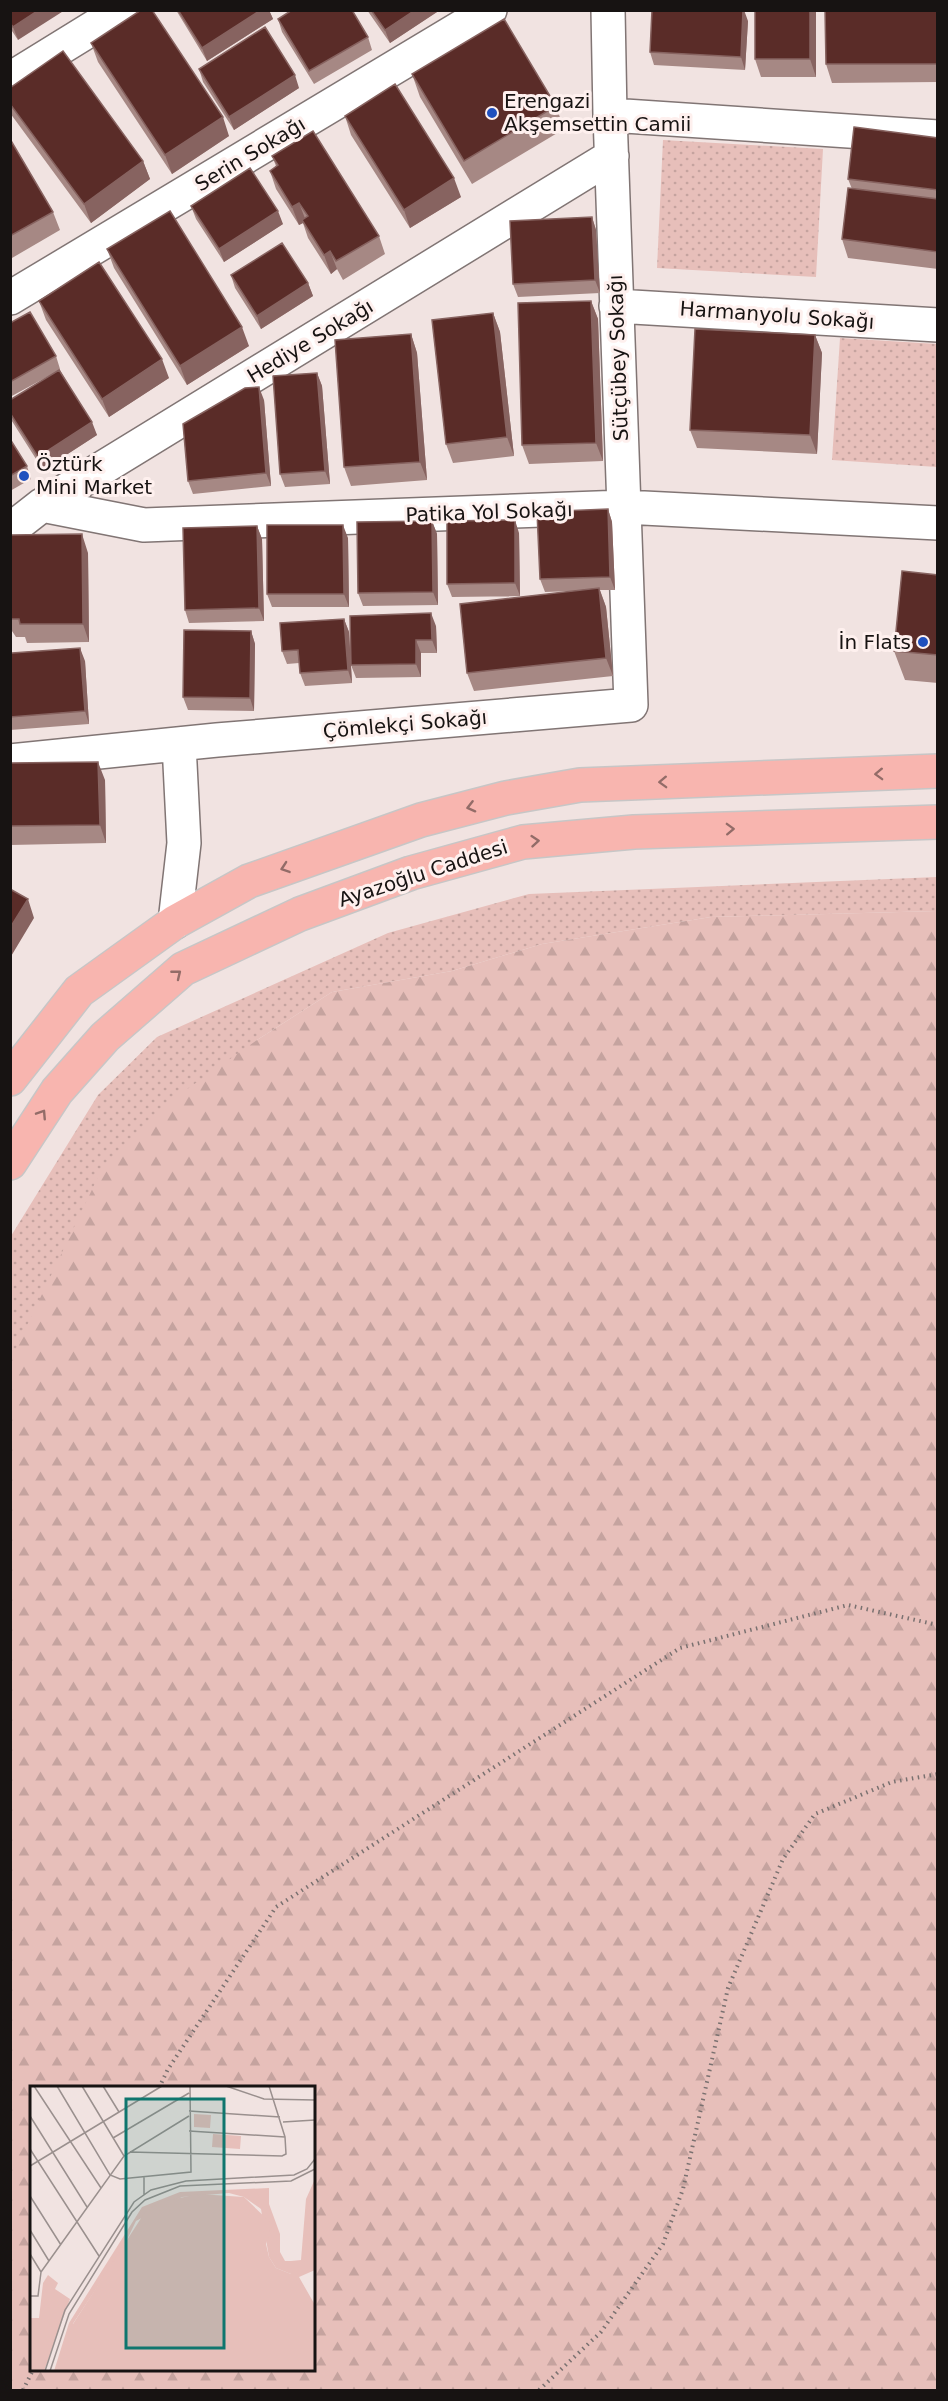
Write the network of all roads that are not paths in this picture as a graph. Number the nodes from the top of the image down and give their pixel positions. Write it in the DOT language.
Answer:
graph roads {
  1 [pos="490,10"];
  2 [pos="608,10"];
  3 [pos="119,11"];
  4 [pos="10,79"];
  5 [pos="610,115"];
  6 [pos="938,137"];
  7 [pos="612,156"];
  8 [pos="10,298"];
  9 [pos="616,306"];
  10 [pos="938,326"];
  11 [pos="42,505"];
  12 [pos="624,507"];
  13 [pos="938,522"];
  14 [pos="10,530"];
  15 [pos="631,705"];
  16 [pos="179,744"];
  17 [pos="10,761"];
  18 [pos="938,771"];
  19 [pos="938,822"];
  20 [pos="175,922"];
  21 [pos="10,1079"];
  22 [pos="10,1163"];
  1 -- 8 [label="street, Serin Sokağı"];
  2 -- 5 [label="street, Sütçübey Sokağı"];
  3 -- 4 [label="street"];
  5 -- 6 [label="street"];
  5 -- 7 [label="street, Sütçübey Sokağı"];
  7 -- 9 [label="street, Sütçübey Sokağı"];
  7 -- 11 [label="street, Hediye Sokağı"];
  9 -- 10 [label="street, Harmanyolu Sokağı"];
  9 -- 12 [label="street, Sütçübey Sokağı"];
  11 -- 12 [label="street, Patika Yol Sokağı"];
  11 -- 14 [label="street, Hediye Sokağı"];
  12 -- 13 [label="street, Patika Yol Sokağı"];
  12 -- 15 [label="street, Sütçübey Sokağı"];
  15 -- 16 [label="street, Çömlekçi Sokağı"];
  16 -- 17 [label="street, Çömlekçi Sokağı"];
  16 -- 20 [label="street"];
  18 -- 20 [label="main road, one-way"];
  22 -- 19 [label="main road, Ayazoğlu Caddesi, one-way"];
  20 -- 21 [label="main road"];
}
